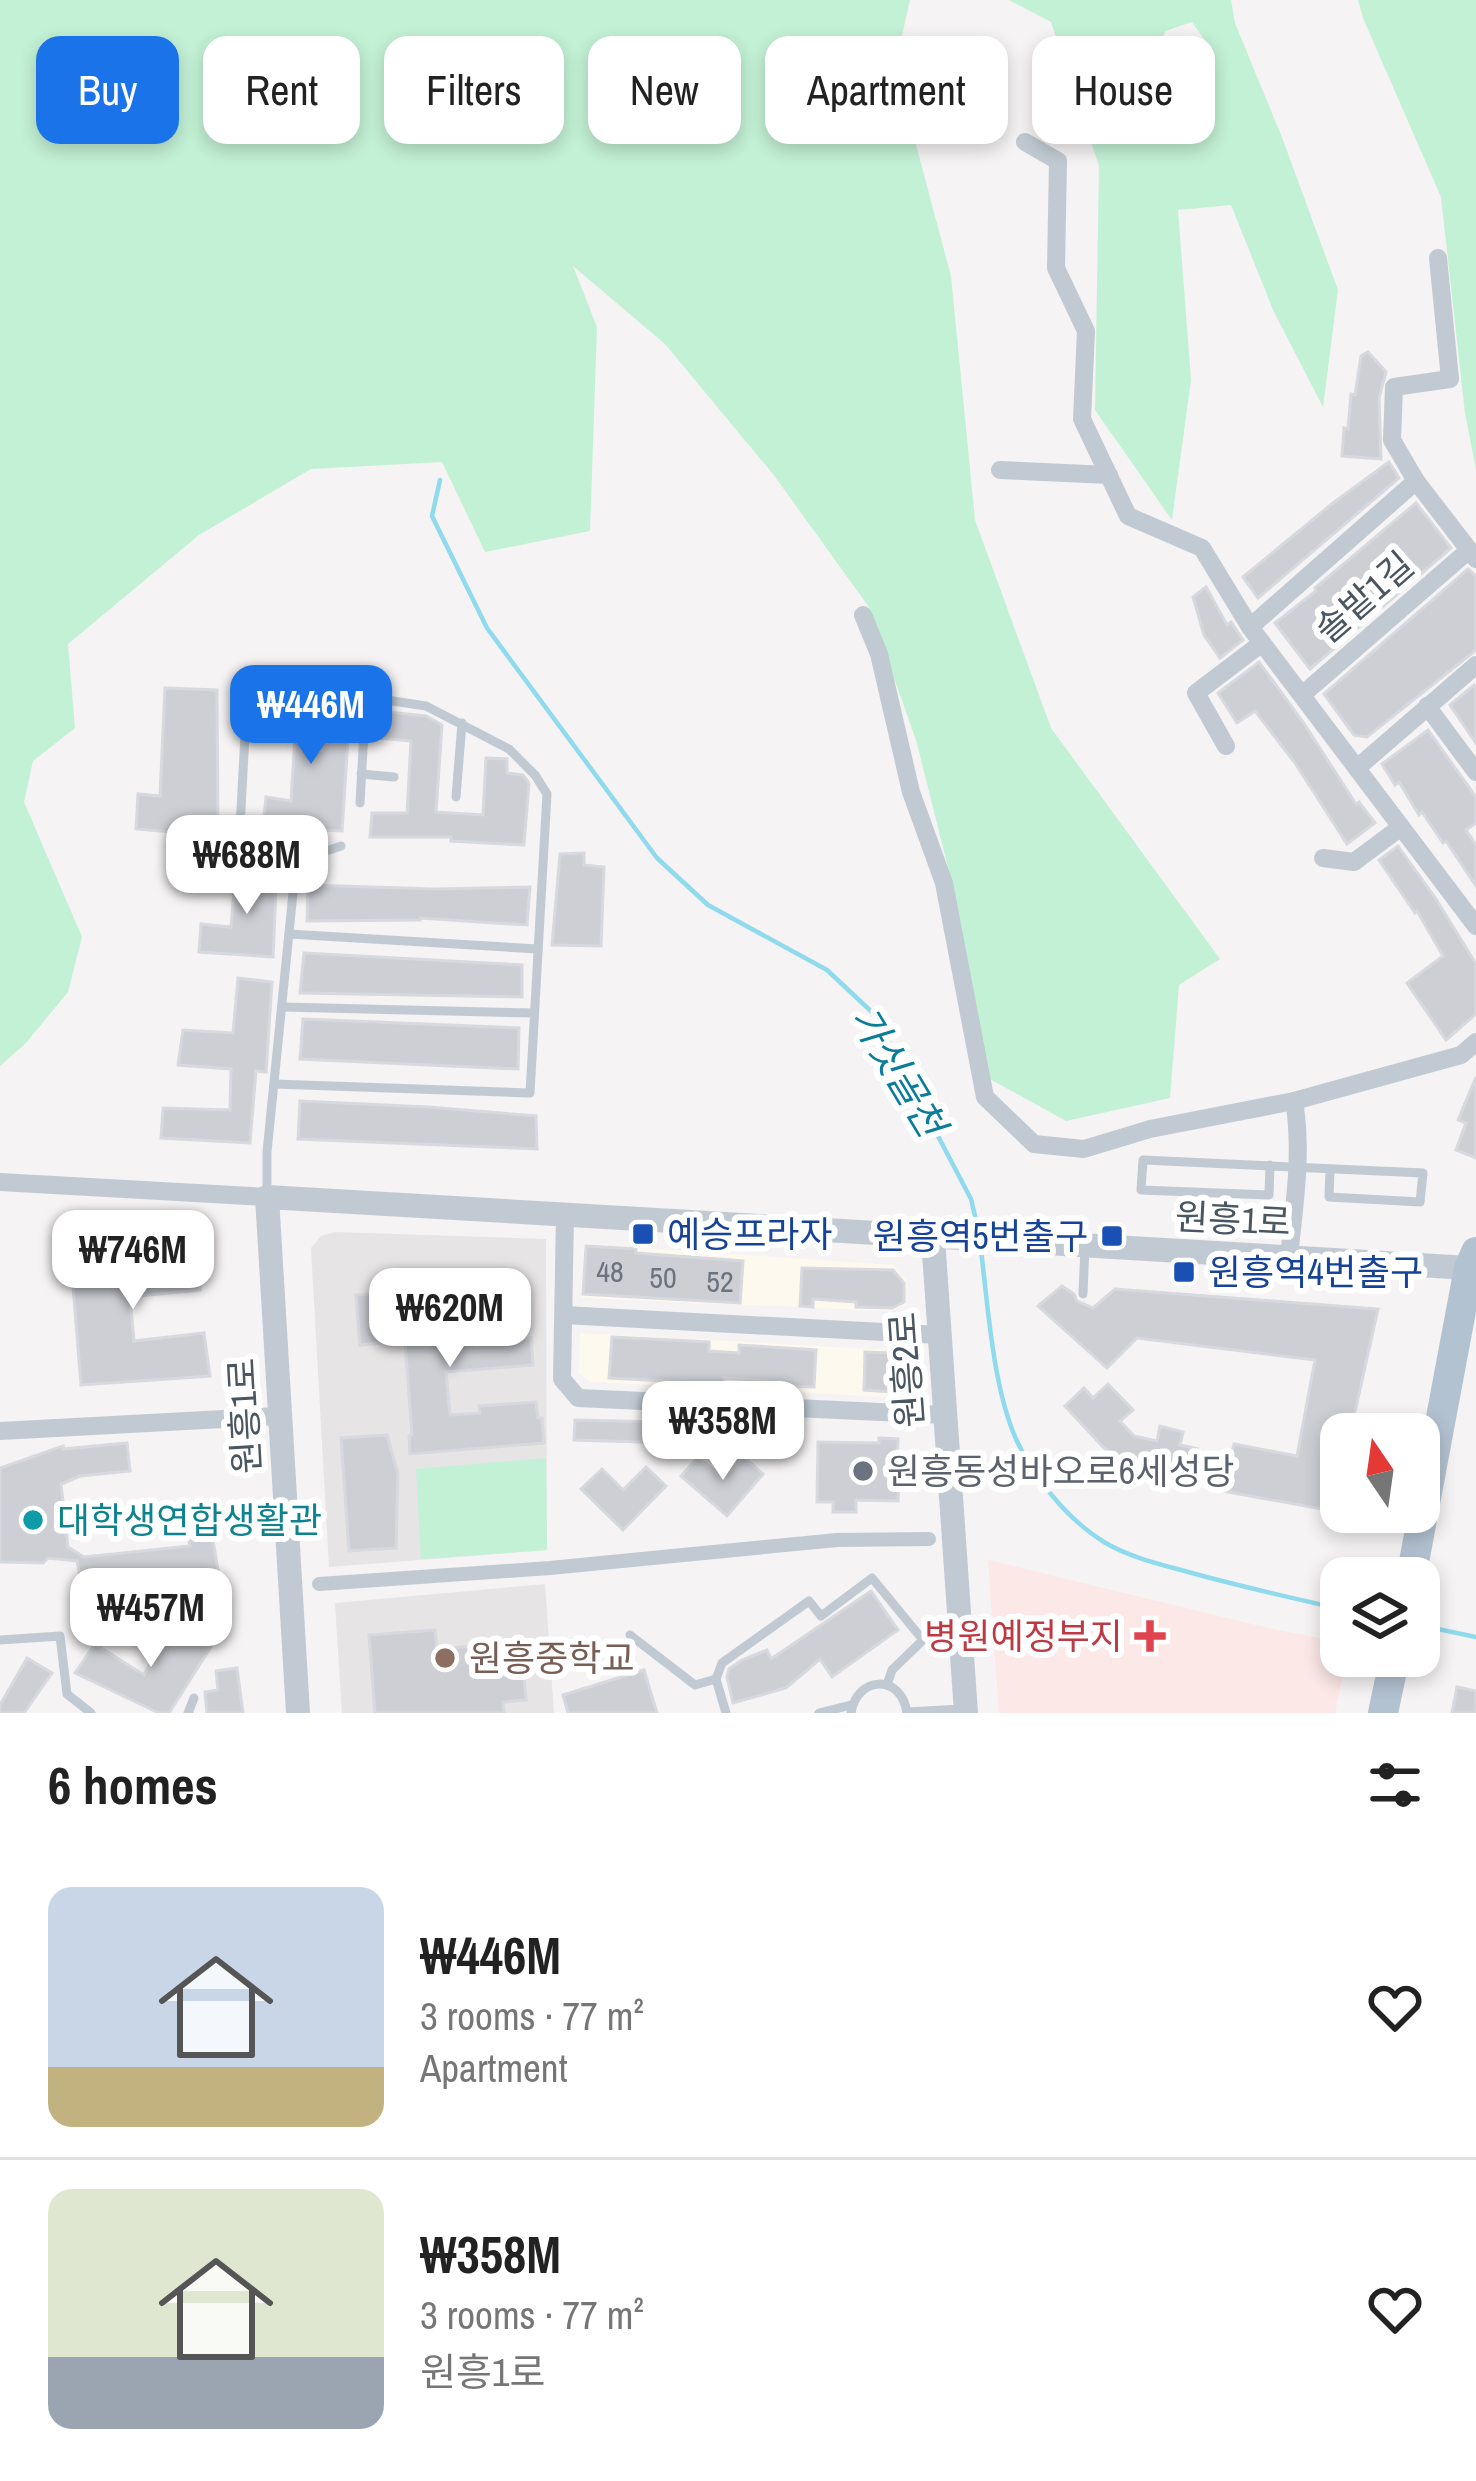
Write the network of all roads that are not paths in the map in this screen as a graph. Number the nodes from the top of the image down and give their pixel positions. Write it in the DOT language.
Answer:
graph roads {
  1 [pos="1025,142"];
  2 [pos="1438,258"];
  3 [pos="1000,470"];
  4 [pos="1109,475"];
  5 [pos="1416,481"];
  6 [pos="1472,554"];
  7 [pos="863,615"];
  8 [pos="1256,634"];
  9 [pos="1476,665"];
  10 [pos="1302,695"];
  11 [pos="366,697"];
  12 [pos="1427,706"];
  13 [pos="462,723"];
  14 [pos="1226,746"];
  15 [pos="1357,768"];
  16 [pos="1476,772"];
  17 [pos="362,774"];
  18 [pos="394,778"];
  19 [pos="456,796"];
  20 [pos="360,802"];
  21 [pos="1401,826"];
  22 [pos="284,846"];
  23 [pos="340,846"];
  24 [pos="312,849"];
  25 [pos="1323,858"];
  26 [pos="296,863"];
  27 [pos="1476,926"];
  28 [pos="289,934"];
  29 [pos="538,949"];
  30 [pos="282,1006"];
  31 [pos="534,1013"];
  32 [pos="1476,1042"];
  33 [pos="274,1084"];
  34 [pos="1294,1101"];
  35 [pos="1270,1165"];
  36 [pos="1298,1167"];
  37 [pos="1330,1169"];
  38 [pos="0,1182"];
  39 [pos="267,1197"];
  40 [pos="566,1215"];
  41 [pos="933,1238"];
  42 [pos="1085,1246"];
  43 [pos="1289,1258"];
  44 [pos="1474,1263"];
  45 [pos="1083,1294"];
  46 [pos="564,1315"];
  47 [pos="940,1335"];
  48 [pos="944,1415"];
  49 [pos="279,1416"];
  50 [pos="1440,1416"];
  51 [pos="0,1431"];
  52 [pos="929,1540"];
  53 [pos="319,1584"];
  54 [pos="630,1636"];
  55 [pos="0,1640"];
  56 [pos="1391,1677"];
  57 [pos="716,1679"];
  58 [pos="887,1685"];
  59 [pos="194,1698"];
  60 [pos="851,1709"];
  61 [pos="966,1711"];
  62 [pos="824,1712"];
  63 [pos="907,1712"];
  64 [pos="91,1713"];
  65 [pos="188,1713"];
  66 [pos="298,1713"];
  67 [pos="726,1713"];
  68 [pos="1383,1713"];
  1 -- 4 [label="street, 솔밭1길"];
  2 -- 5 [label="street"];
  3 -- 4 [label="street"];
  4 -- 8 [label="street, 솔밭1길"];
  5 -- 6 [label="street"];
  5 -- 8 [label="street, 솔밭1길"];
  6 -- 10 [label="street, 솔밭1길"];
  7 -- 34 [label="street"];
  8 -- 10 [label="street, 솔밭1길"];
  8 -- 14 [label="street, 솔밭1길"];
  9 -- 12 [label="street"];
  10 -- 15 [label="street, 솔밭1길"];
  11 -- 13 [label="lane"];
  11 -- 17 [label="lane"];
  11 -- 22 [label="lane"];
  12 -- 15 [label="street"];
  12 -- 16 [label="street"];
  13 -- 19 [label="lane"];
  13 -- 29 [label="lane"];
  15 -- 21 [label="street, 솔밭1길"];
  17 -- 18 [label="lane"];
  17 -- 20 [label="lane"];
  21 -- 25 [label="street"];
  21 -- 27 [label="street, 솔밭1길"];
  22 -- 24 [label="lane"];
  22 -- 26 [label="lane"];
  23 -- 24 [label="lane"];
  24 -- 26 [label="lane"];
  26 -- 28 [label="lane"];
  28 -- 29 [label="lane"];
  28 -- 30 [label="lane"];
  29 -- 31 [label="lane"];
  30 -- 31 [label="lane"];
  30 -- 33 [label="lane"];
  31 -- 33 [label="lane"];
  32 -- 34 [label="street"];
  33 -- 39 [label="lane"];
  34 -- 36 [label="street"];
  35 -- 35 [label="lane"];
  35 -- 36 [label="lane"];
  36 -- 37 [label="lane"];
  36 -- 43 [label="street"];
  37 -- 37 [label="lane"];
  38 -- 39 [label="street"];
  39 -- 40 [label="street"];
  39 -- 49 [label="street, 원흥1로"];
  40 -- 41 [label="street"];
  40 -- 46 [label="street"];
  41 -- 42 [label="street, 원흥1로"];
  41 -- 47 [label="street, 원흥2로"];
  42 -- 43 [label="street, 원흥1로"];
  42 -- 45 [label="lane"];
  43 -- 44 [label="street, 원흥1로"];
  44 -- 50 [label="main road"];
  46 -- 47 [label="street"];
  46 -- 48 [label="street"];
  47 -- 48 [label="street, 원흥2로"];
  48 -- 61 [label="street, 원흥2로"];
  49 -- 51 [label="street"];
  49 -- 66 [label="street, 원흥1로"];
  52 -- 53 [label="street"];
  54 -- 57 [label="lane"];
  55 -- 64 [label="lane"];
  56 -- 68 [label="main road"];
  57 -- 58 [label="lane"];
  57 -- 67 [label="lane"];
  58 -- 60 [label="lane"];
  58 -- 63 [label="lane"];
  59 -- 65 [label="lane"];
  60 -- 62 [label="lane"];
  61 -- 63 [label="lane"];
}
